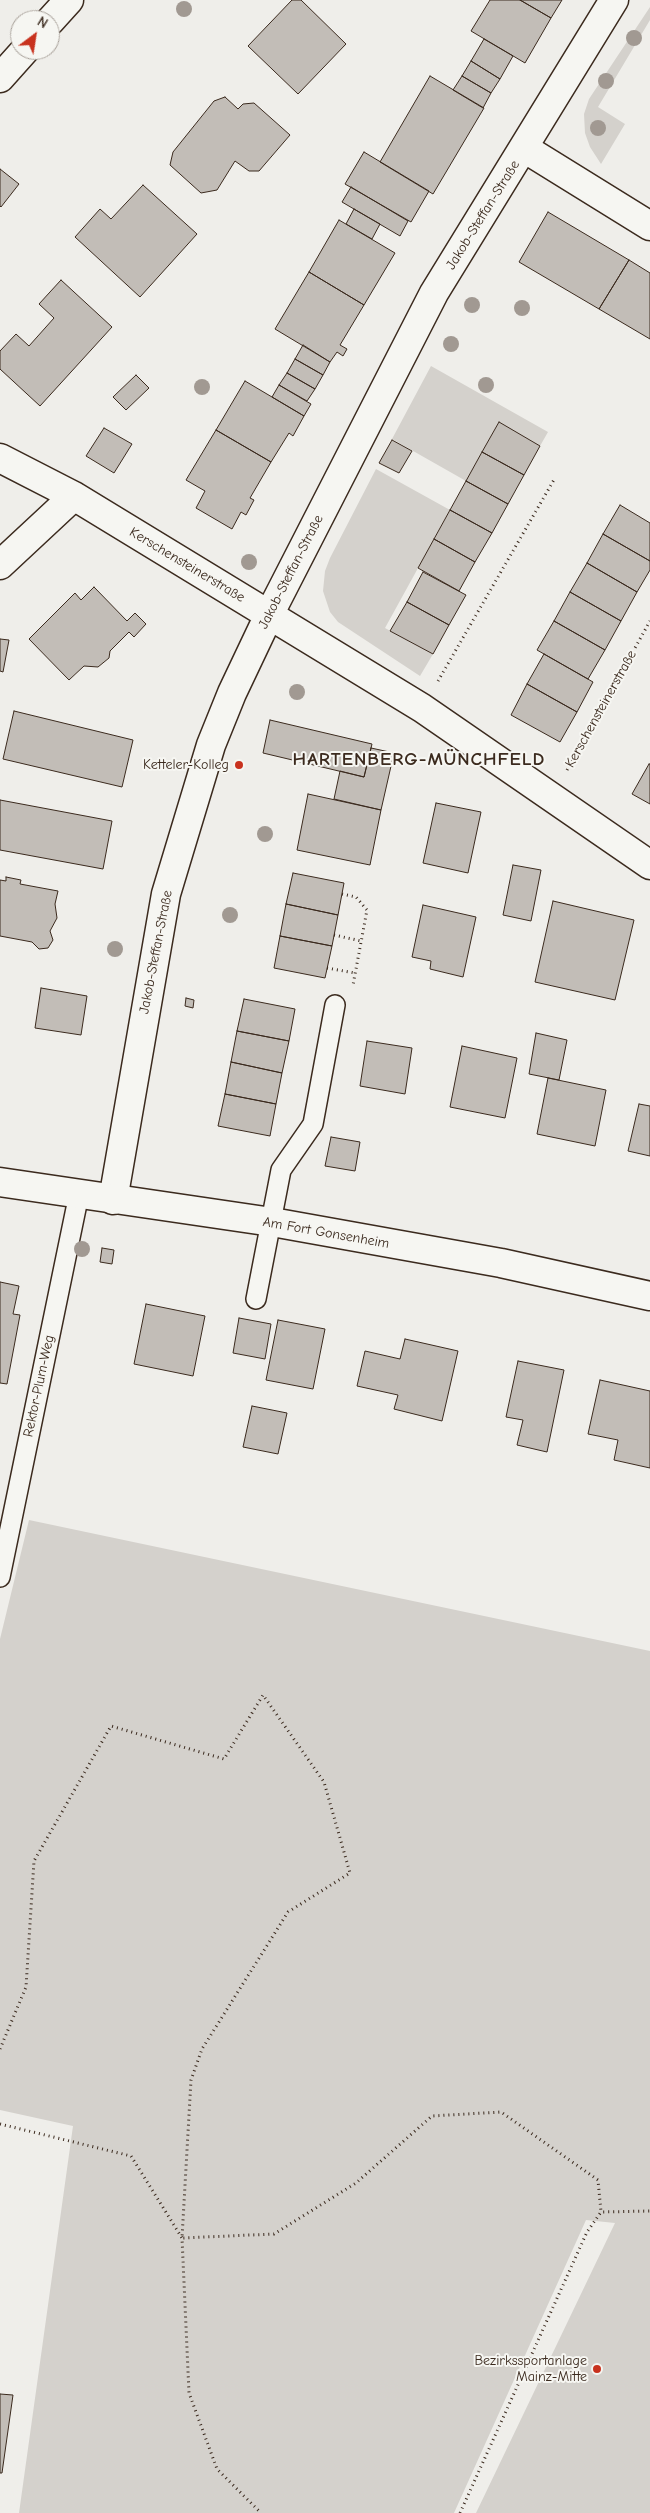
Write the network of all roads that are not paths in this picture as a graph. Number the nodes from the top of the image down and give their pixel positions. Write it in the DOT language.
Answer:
graph roads {
  1 [pos="69,0"];
  2 [pos="614,0"];
  3 [pos="60,10"];
  4 [pos="15,60"];
  5 [pos="0,78"];
  6 [pos="524,148"];
  7 [pos="650,226"];
  8 [pos="0,458"];
  9 [pos="74,496"];
  10 [pos="0,565"];
  11 [pos="269,615"];
  12 [pos="650,865"];
  13 [pos="335,1006"];
  14 [pos="0,1182"];
  15 [pos="79,1194"];
  16 [pos="113,1200"];
  17 [pos="272,1222"];
  18 [pos="650,1296"];
  19 [pos="256,1299"];
  20 [pos="0,1577"];
  1 -- 3 [label="street"];
  2 -- 6 [label="street, Jakob-Steffan-Straße"];
  4 -- 5 [label="street"];
  6 -- 7 [label="street"];
  6 -- 11 [label="street, Jakob-Steffan-Straße"];
  8 -- 9 [label="street, Kerschensteinerstraße"];
  9 -- 10 [label="street"];
  9 -- 11 [label="street, Kerschensteinerstraße"];
  11 -- 12 [label="street, Kerschensteinerstraße"];
  11 -- 16 [label="street, Jakob-Steffan-Straße"];
  13 -- 17 [label="lane"];
  14 -- 15 [label="street, Am Fort Gonsenheim"];
  15 -- 16 [label="street, Am Fort Gonsenheim"];
  15 -- 20 [label="lane, Rektor-Plum-Weg"];
  16 -- 17 [label="street, Am Fort Gonsenheim"];
  17 -- 18 [label="street, Am Fort Gonsenheim"];
  17 -- 19 [label="lane"];
}
